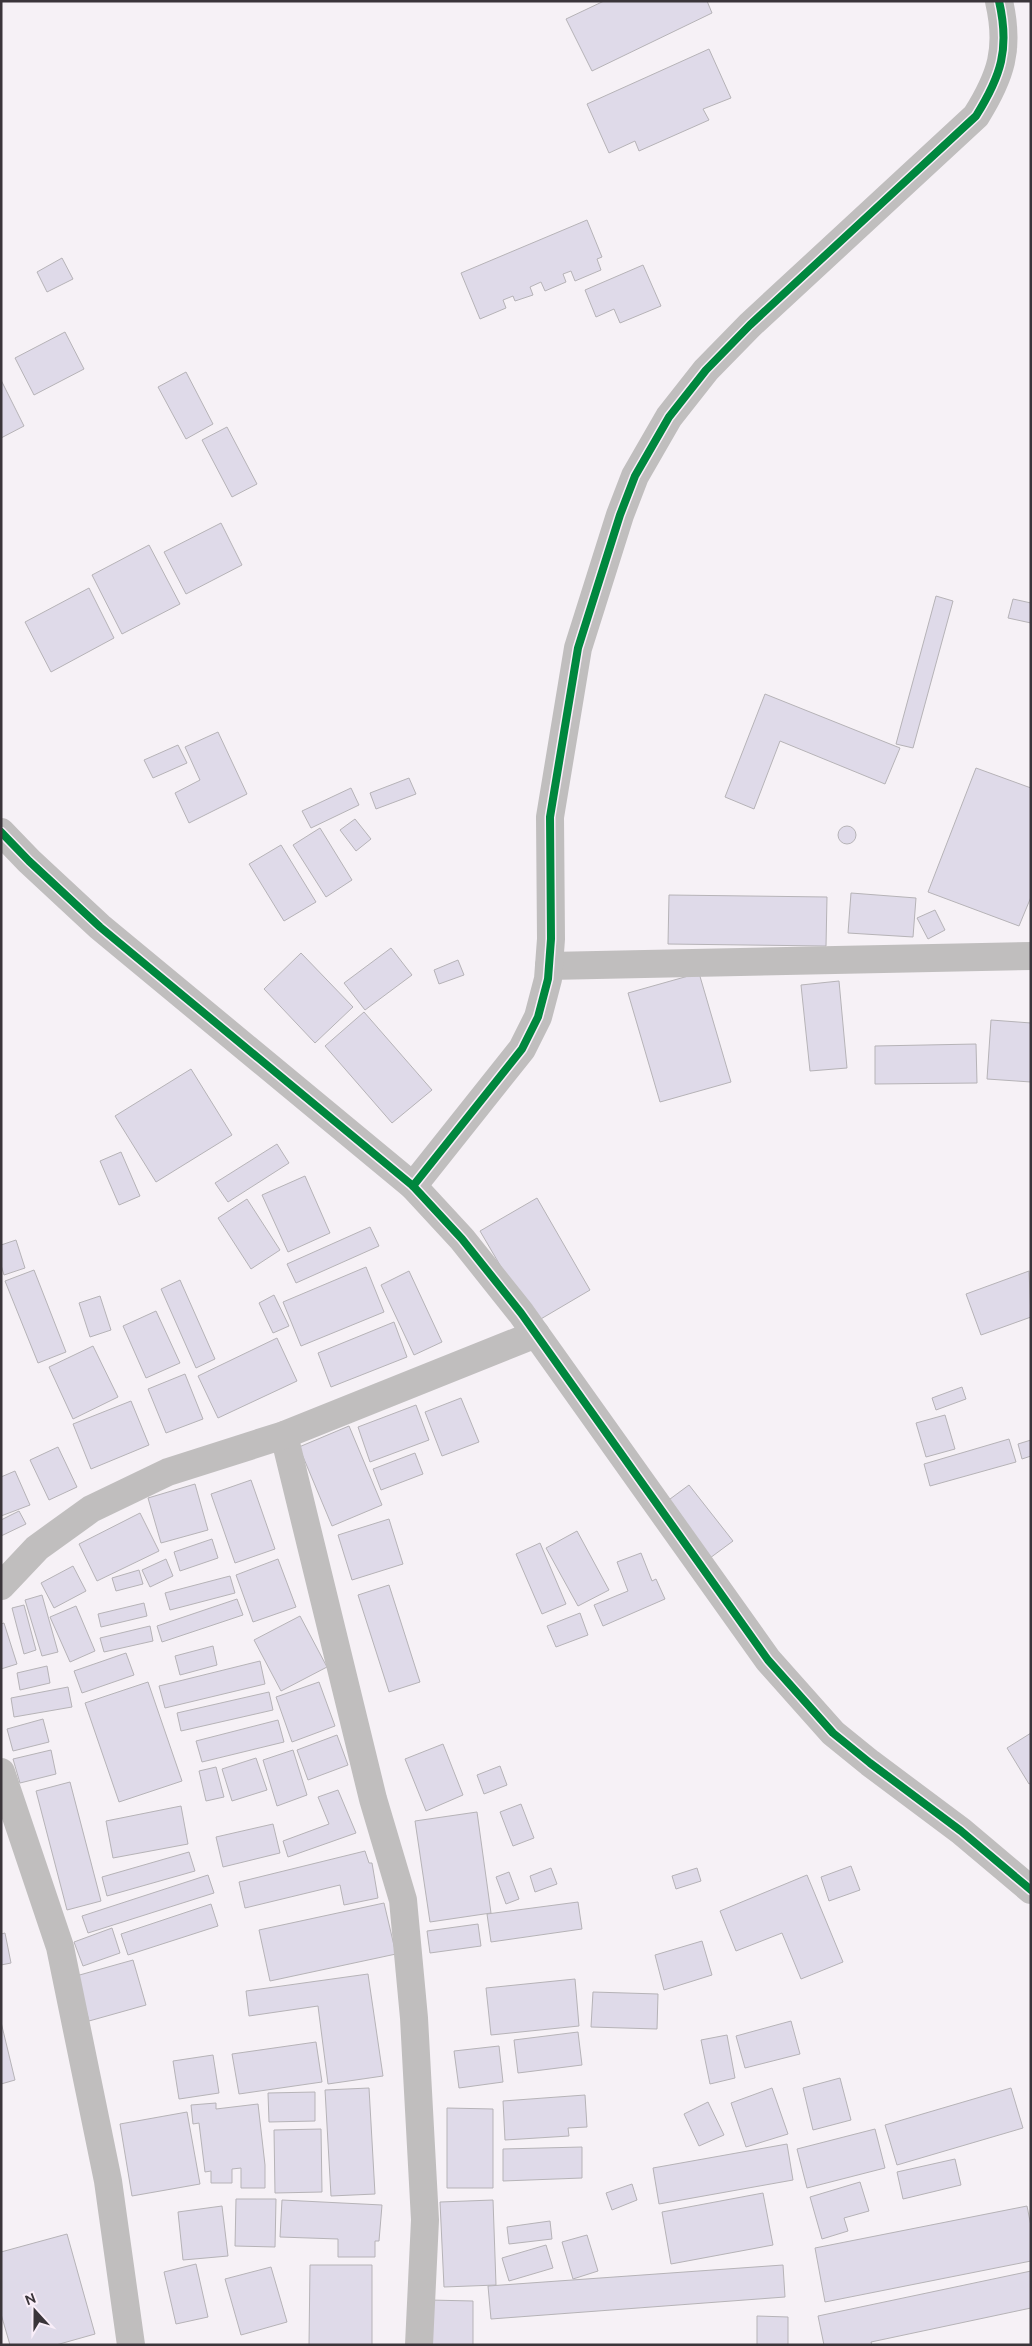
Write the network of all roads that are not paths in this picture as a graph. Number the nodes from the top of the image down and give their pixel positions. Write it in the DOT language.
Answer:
graph roads {
  1 [pos="999,1"];
  2 [pos="1,832"];
  3 [pos="1031,956"];
  4 [pos="549,966"];
  5 [pos="413,1186"];
  6 [pos="536,1334"];
  7 [pos="284,1435"];
  8 [pos="1,1586"];
  9 [pos="1,1772"];
  10 [pos="1031,1890"];
  11 [pos="132,2345"];
  12 [pos="419,2345"];
  1 -- 4 [label="street"];
  2 -- 5 [label="street"];
  3 -- 4 [label="street"];
  4 -- 5 [label="street"];
  5 -- 6 [label="street"];
  6 -- 7 [label="street"];
  6 -- 10 [label="street"];
  7 -- 8 [label="street"];
  7 -- 12 [label="street"];
  9 -- 11 [label="street"];
}
